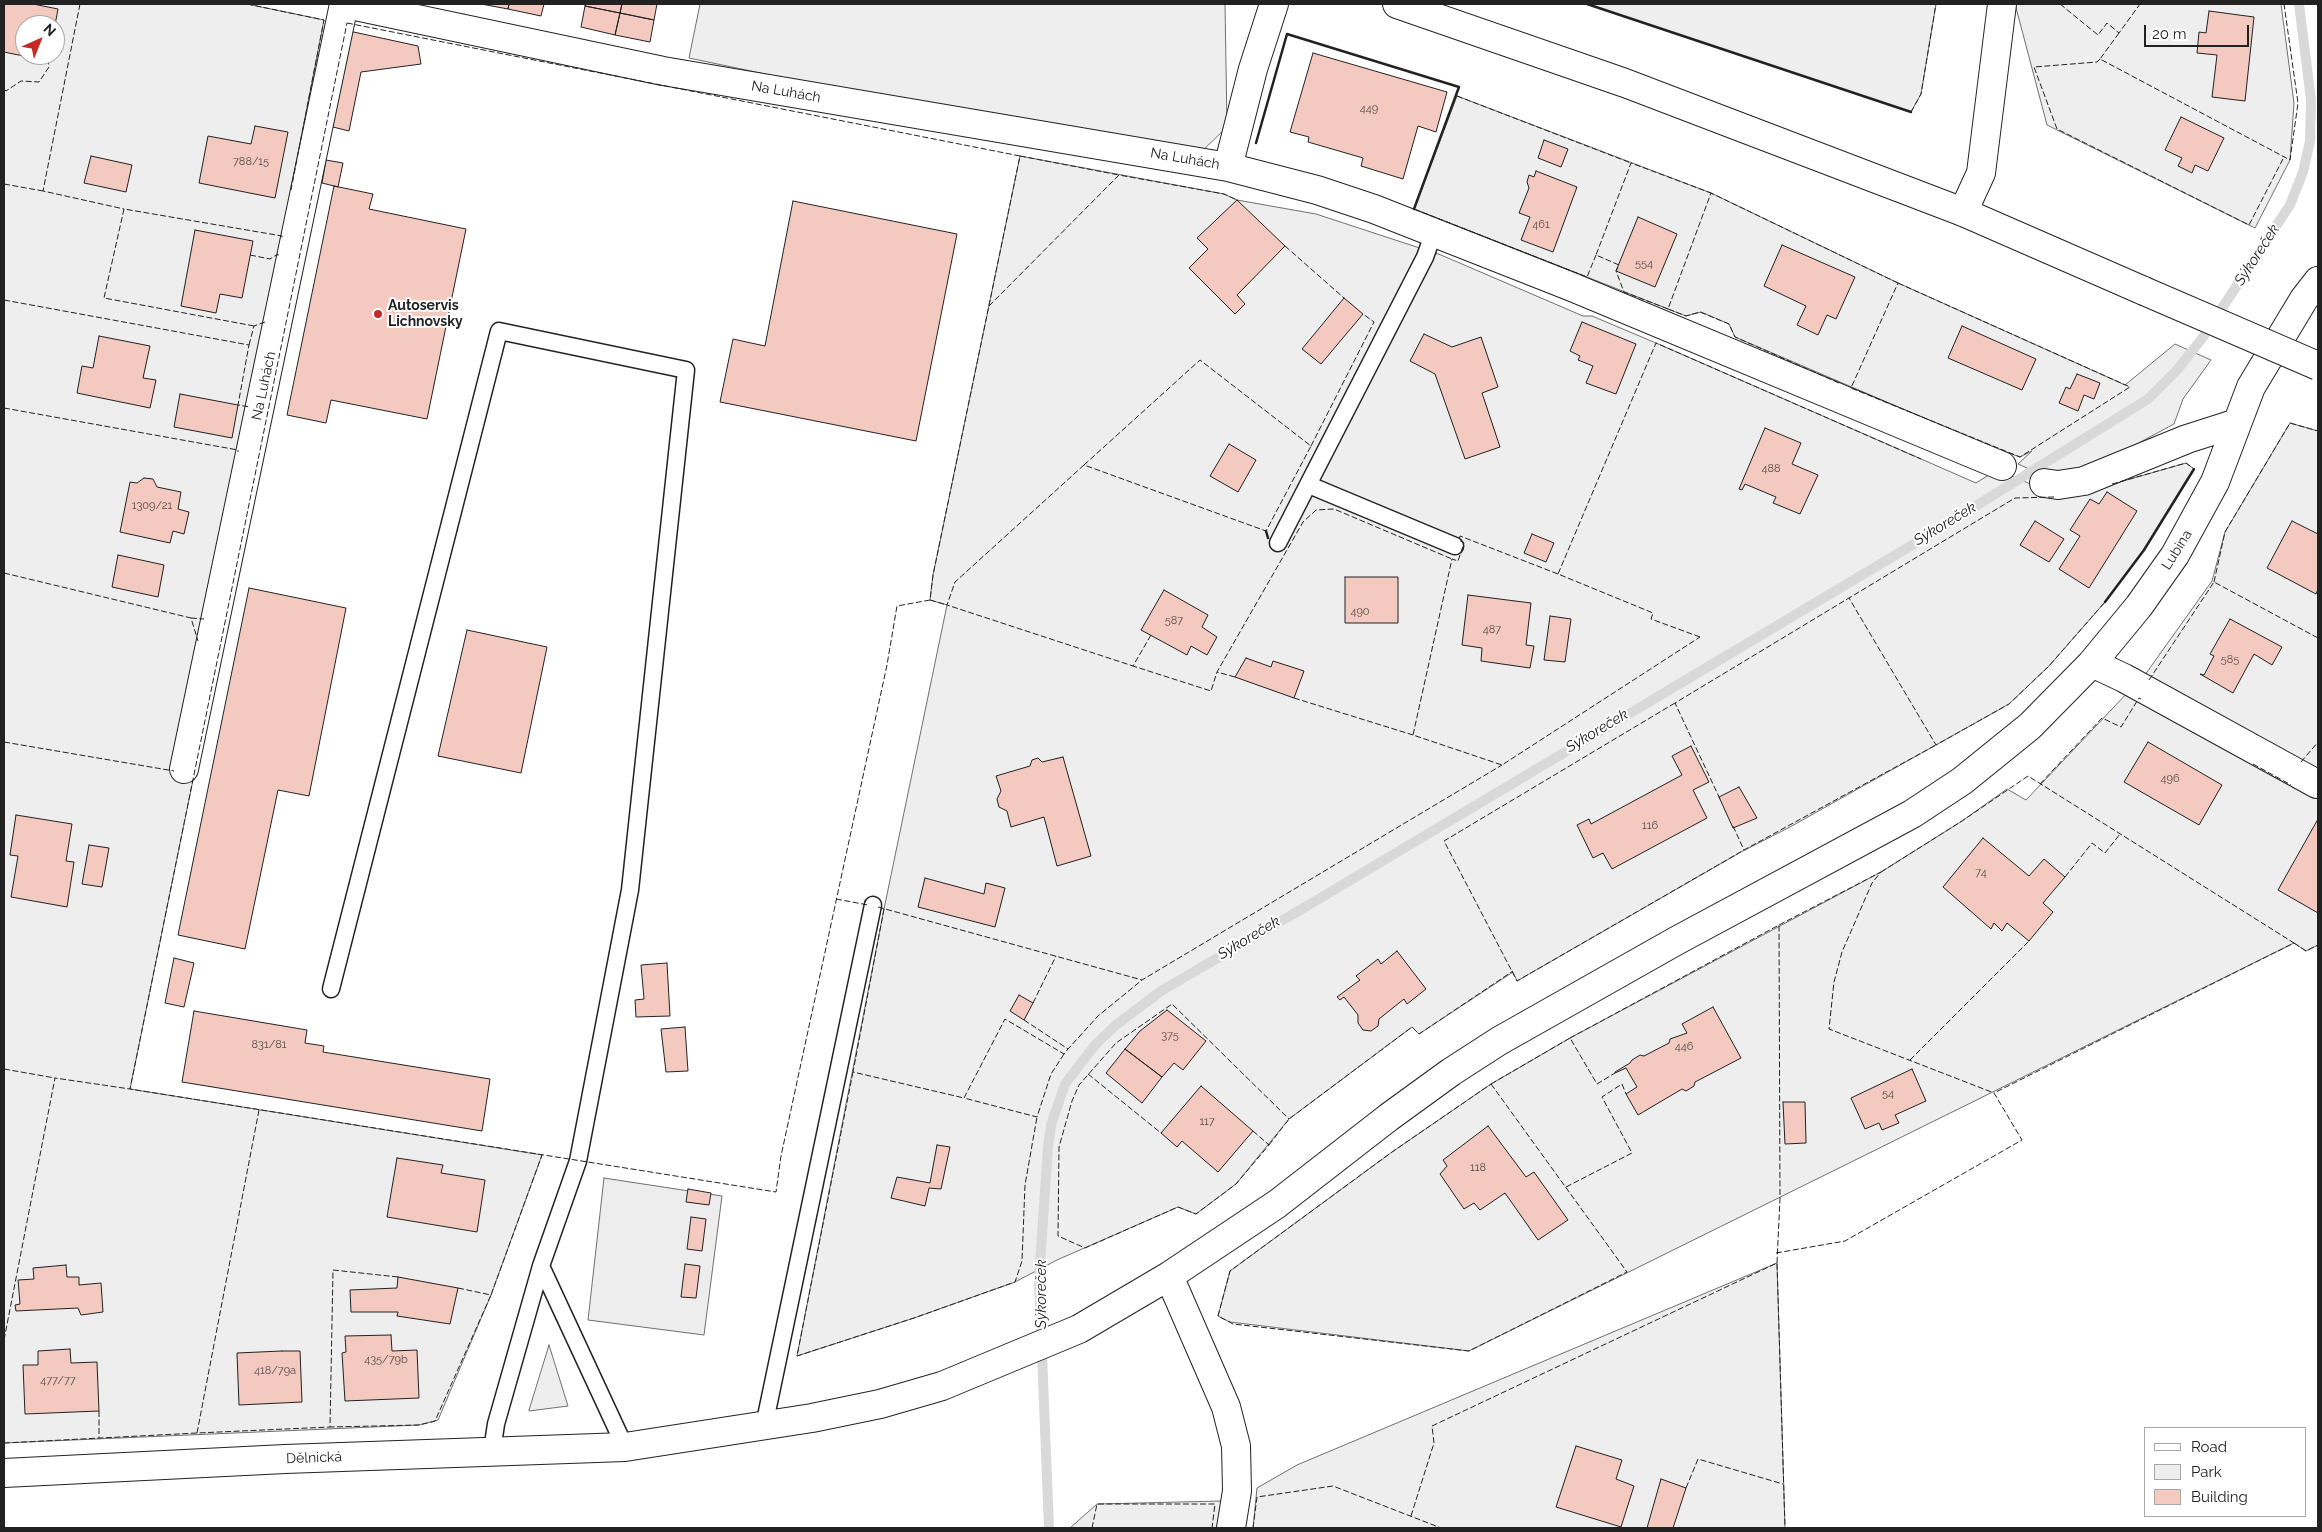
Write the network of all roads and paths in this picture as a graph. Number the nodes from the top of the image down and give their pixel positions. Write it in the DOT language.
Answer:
graph roads {
  1 [pos="345,4"];
  2 [pos="1274,4"];
  3 [pos="1397,4"];
  4 [pos="2002,4"];
  5 [pos="1228,167"];
  6 [pos="1963,212"];
  7 [pos="1434,232"];
  8 [pos="2318,281"];
  9 [pos="2318,366"];
  10 [pos="2237,423"];
  11 [pos="2002,466"];
  12 [pos="2044,483"];
  13 [pos="1309,485"];
  14 [pos="1278,543"];
  15 [pos="1455,546"];
  16 [pos="2092,663"];
  17 [pos="184,769"];
  18 [pos="2317,784"];
  19 [pos="873,905"];
  20 [pos="331,990"];
  21 [pos="541,1266"];
  22 [pos="1168,1276"];
  23 [pos="764,1426"];
  24 [pos="625,1447"];
  25 [pos="492,1451"];
  26 [pos="4,1473"];
  27 [pos="1231,1528"];
  1 -- 5 [label="street, Na Luhách"];
  1 -- 17 [label="street, Na Luhách"];
  2 -- 5 [label="street"];
  3 -- 6 [label="street"];
  4 -- 6 [label="street"];
  5 -- 7 [label="street, Na Luhách"];
  6 -- 9 [label="street, bridge"];
  7 -- 11 [label="street, Na Luhách"];
  7 -- 13 [label="lane"];
  8 -- 10 [label="street, Lubina"];
  10 -- 12 [label="street"];
  10 -- 16 [label="street, Lubina"];
  13 -- 14 [label="lane"];
  13 -- 15 [label="lane"];
  16 -- 18 [label="street"];
  16 -- 22 [label="street, Lubina"];
  19 -- 23 [label="lane"];
  20 -- 21 [label="lane"];
  21 -- 24 [label="lane"];
  21 -- 25 [label="lane"];
  22 -- 23 [label="street, Dělnická"];
  22 -- 27 [label="street"];
  23 -- 24 [label="street, Dělnická"];
  24 -- 25 [label="street, Dělnická"];
  25 -- 26 [label="street, Dělnická"];
}
